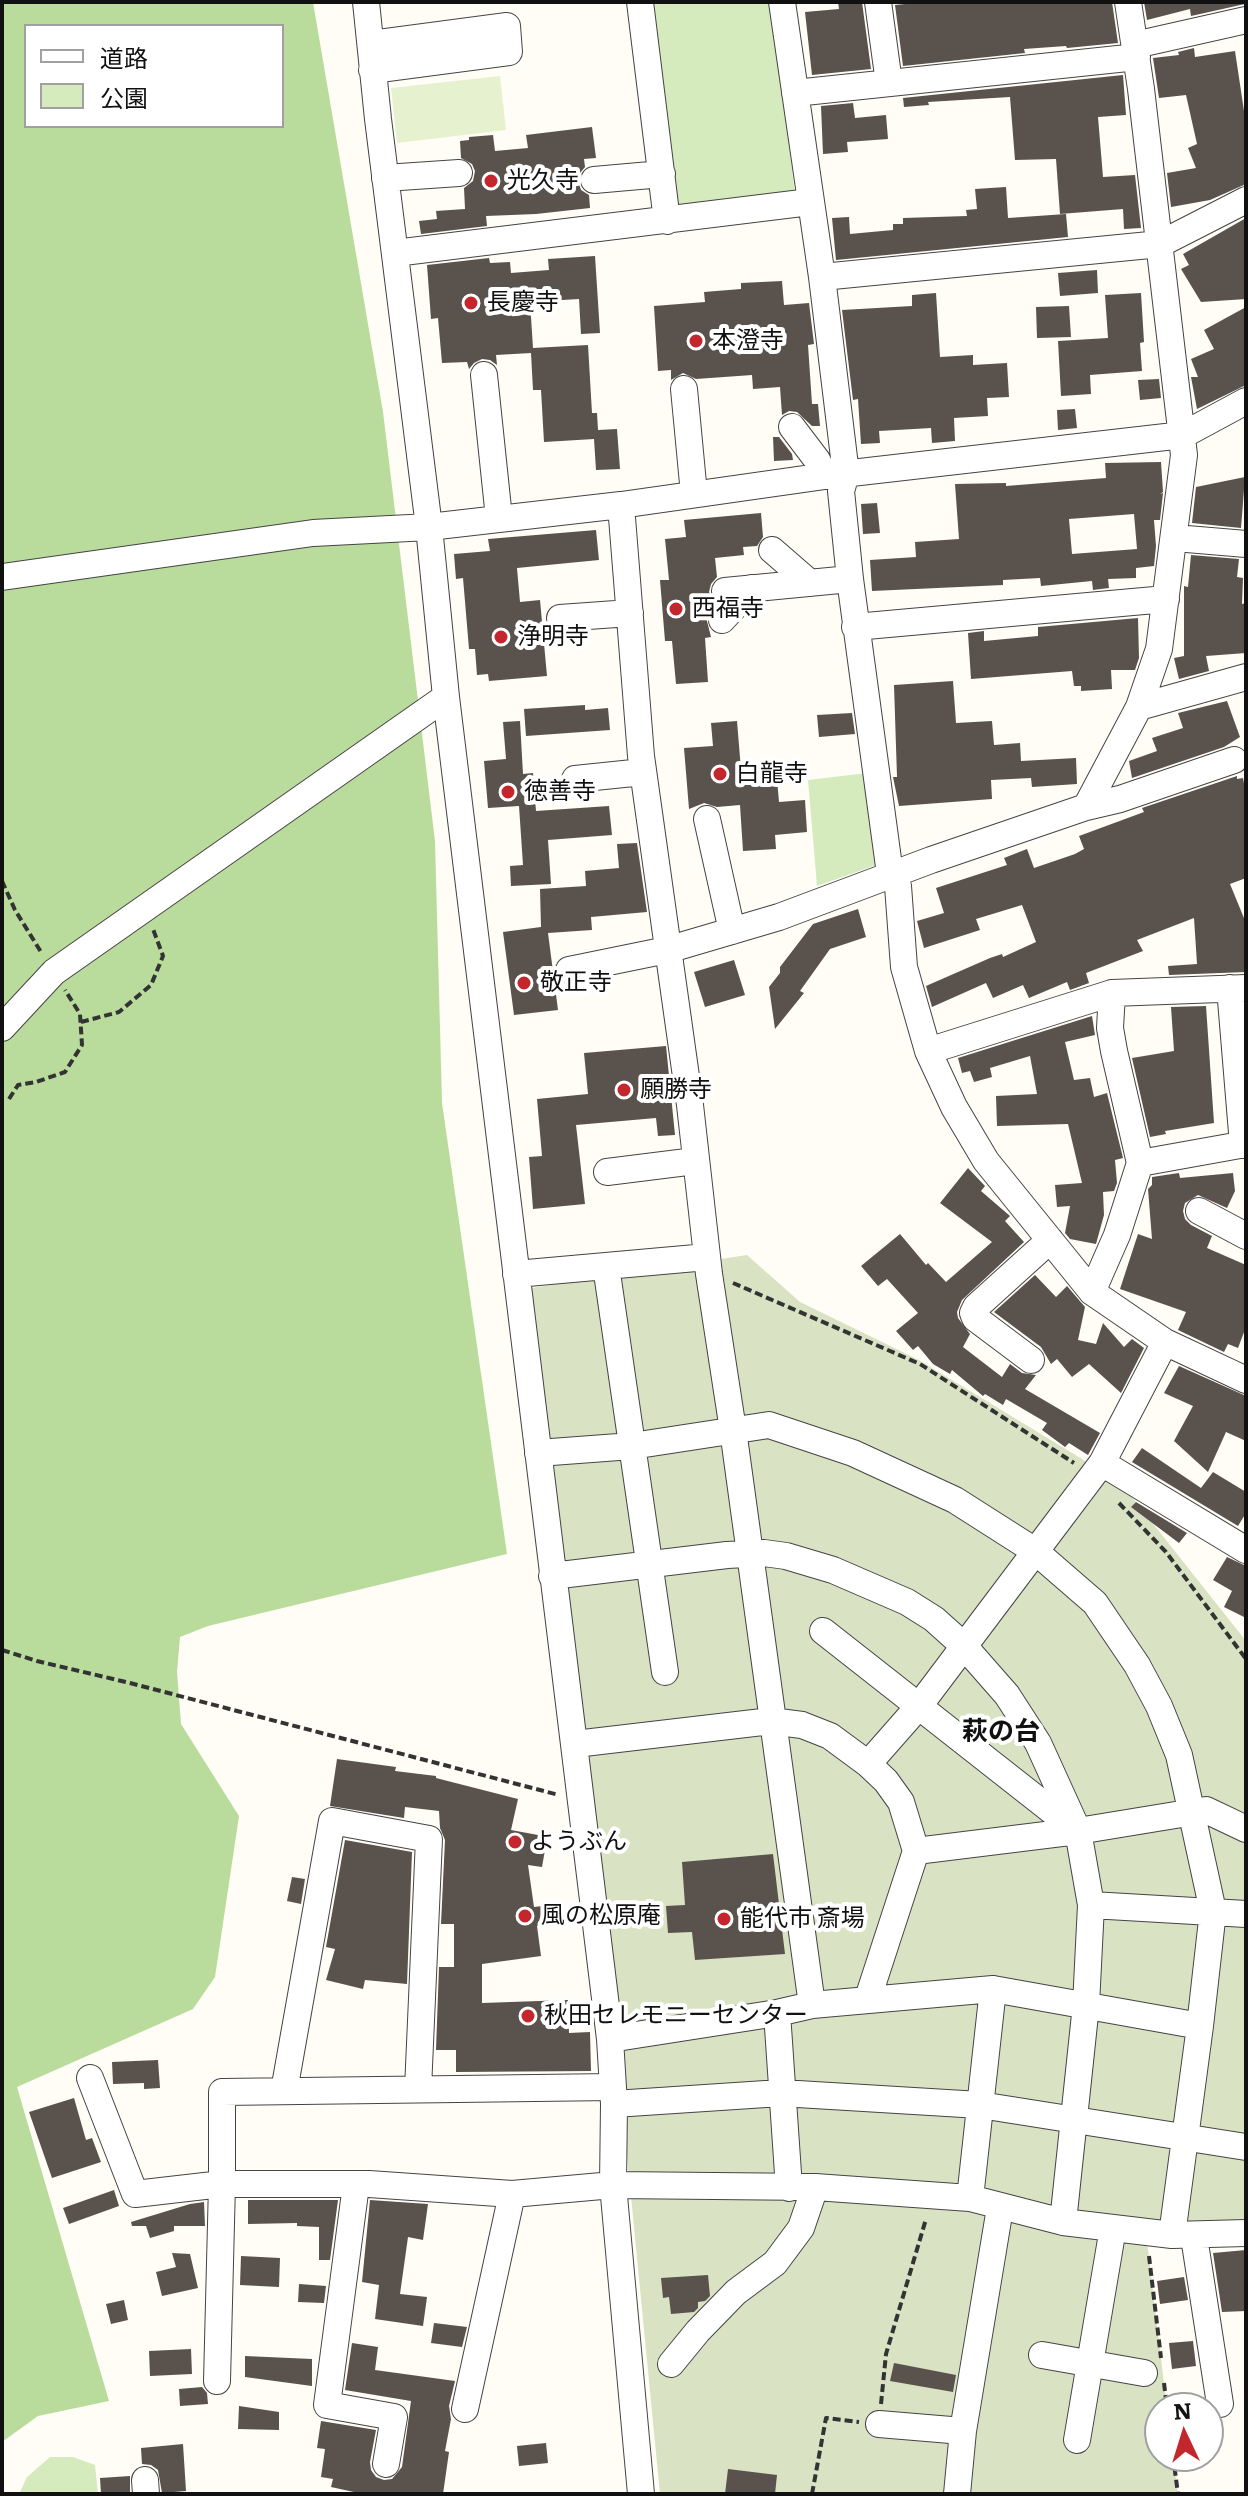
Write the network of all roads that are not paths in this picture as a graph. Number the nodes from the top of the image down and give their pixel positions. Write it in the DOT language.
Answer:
graph roads {
  1 [pos="366,2"];
  2 [pos="640,2"];
  3 [pos="782,2"];
  4 [pos="878,2"];
  5 [pos="1128,2"];
  6 [pos="1246,20"];
  7 [pos="1136,51"];
  8 [pos="889,83"];
  9 [pos="795,93"];
  10 [pos="459,173"];
  11 [pos="662,174"];
  12 [pos="385,178"];
  13 [pos="594,180"];
  14 [pos="1246,200"];
  15 [pos="810,202"];
  16 [pos="667,221"];
  17 [pos="1160,244"];
  18 [pos="395,253"];
  19 [pos="822,277"];
  20 [pos="484,375"];
  21 [pos="684,389"];
  22 [pos="1246,401"];
  23 [pos="792,427"];
  24 [pos="1183,435"];
  25 [pos="835,475"];
  26 [pos="694,494"];
  27 [pos="621,505"];
  28 [pos="499,518"];
  29 [pos="429,527"];
  30 [pos="1175,538"];
  31 [pos="1246,544"];
  32 [pos="772,550"];
  33 [pos="2,577"];
  34 [pos="850,579"];
  35 [pos="810,583"];
  36 [pos="1166,599"];
  37 [pos="630,613"];
  38 [pos="572,618"];
  39 [pos="722,620"];
  40 [pos="855,627"];
  41 [pos="1246,677"];
  42 [pos="446,697"];
  43 [pos="1139,707"];
  44 [pos="1234,760"];
  45 [pos="643,772"];
  46 [pos="575,779"];
  47 [pos="1086,807"];
  48 [pos="707,819"];
  49 [pos="890,874"];
  50 [pos="732,931"];
  51 [pos="667,950"];
  52 [pos="569,970"];
  53 [pos="1238,988"];
  54 [pos="1112,993"];
  55 [pos="2,1028"];
  56 [pos="928,1051"];
  57 [pos="1244,1144"];
  58 [pos="695,1161"];
  59 [pos="1140,1163"];
  60 [pos="607,1172"];
  61 [pos="1199,1211"];
  62 [pos="1246,1236"];
  63 [pos="1050,1240"];
  64 [pos="708,1265"];
  65 [pos="606,1266"];
  66 [pos="516,1274"];
  67 [pos="1092,1292"];
  68 [pos="1165,1342"];
  69 [pos="1031,1360"];
  70 [pos="1246,1380"];
  71 [pos="733,1430"];
  72 [pos="632,1446"];
  73 [pos="538,1453"];
  74 [pos="1098,1469"];
  75 [pos="1246,1550"];
  76 [pos="1035,1551"];
  77 [pos="750,1555"];
  78 [pos="649,1566"];
  79 [pos="552,1576"];
  80 [pos="823,1631"];
  81 [pos="964,1646"];
  82 [pos="665,1672"];
  83 [pos="919,1706"];
  84 [pos="771,1721"];
  85 [pos="575,1744"];
  86 [pos="868,1764"];
  87 [pos="1190,1812"];
  88 [pos="1246,1829"];
  89 [pos="1078,1831"];
  90 [pos="916,1851"];
  91 [pos="1091,1905"];
  92 [pos="1213,1911"];
  93 [pos="1246,1914"];
  94 [pos="993,1989"];
  95 [pos="868,1998"];
  96 [pos="812,2005"];
  97 [pos="1086,2005"];
  98 [pos="777,2013"];
  99 [pos="1200,2026"];
  100 [pos="610,2039"];
  101 [pos="90,2078"];
  102 [pos="418,2089"];
  103 [pos="284,2091"];
  104 [pos="781,2093"];
  105 [pos="614,2096"];
  106 [pos="980,2105"];
  107 [pos="1074,2120"];
  108 [pos="1186,2137"];
  109 [pos="1246,2147"];
  110 [pos="222,2184"];
  111 [pos="356,2185"];
  112 [pos="613,2185"];
  113 [pos="815,2187"];
  114 [pos="789,2188"];
  115 [pos="512,2194"];
  116 [pos="970,2198"];
  117 [pos="1000,2208"];
  118 [pos="1063,2222"];
  119 [pos="1113,2228"];
  120 [pos="1246,2233"];
  121 [pos="1171,2235"];
  122 [pos="1042,2355"];
  123 [pos="671,2364"];
  124 [pos="1090,2365"];
  125 [pos="1157,2372"];
  126 [pos="217,2381"];
  127 [pos="1217,2392"];
  128 [pos="465,2409"];
  129 [pos="879,2424"];
  130 [pos="963,2431"];
  131 [pos="1077,2440"];
  132 [pos="386,2464"];
  133 [pos="641,2494"];
  134 [pos="957,2494"];
  1 -- 12 [label="street"];
  2 -- 11 [label="street"];
  3 -- 9 [label="street"];
  4 -- 8 [label="street"];
  5 -- 7 [label="street"];
  6 -- 7 [label="street"];
  7 -- 8 [label="street"];
  7 -- 17 [label="street"];
  8 -- 9 [label="street"];
  9 -- 15 [label="street"];
  10 -- 12 [label="street"];
  11 -- 13 [label="street"];
  11 -- 16 [label="street"];
  12 -- 18 [label="street"];
  14 -- 17 [label="street"];
  15 -- 16 [label="street"];
  15 -- 19 [label="street"];
  16 -- 18 [label="street"];
  17 -- 19 [label="street"];
  17 -- 24 [label="street"];
  18 -- 29 [label="street"];
  19 -- 25 [label="street"];
  20 -- 28 [label="street"];
  21 -- 26 [label="street"];
  22 -- 24 [label="street"];
  23 -- 25 [label="street"];
  24 -- 25 [label="street"];
  24 -- 30 [label="street"];
  25 -- 26 [label="street"];
  25 -- 34 [label="street"];
  26 -- 27 [label="street"];
  27 -- 28 [label="street"];
  27 -- 37 [label="street"];
  28 -- 29 [label="street"];
  29 -- 33 [label="street"];
  29 -- 42 [label="street"];
  30 -- 31 [label="street"];
  30 -- 36 [label="street"];
  32 -- 35 [label="street"];
  34 -- 35 [label="street"];
  34 -- 40 [label="street"];
  35 -- 39 [label="street"];
  36 -- 40 [label="street"];
  36 -- 43 [label="street"];
  37 -- 38 [label="street"];
  37 -- 45 [label="street"];
  40 -- 49 [label="street"];
  41 -- 43 [label="street"];
  42 -- 55 [label="street"];
  42 -- 66 [label="street"];
  43 -- 47 [label="street"];
  44 -- 47 [label="street"];
  45 -- 46 [label="street"];
  45 -- 51 [label="street"];
  47 -- 49 [label="street"];
  48 -- 50 [label="street"];
  49 -- 50 [label="street"];
  49 -- 56 [label="street"];
  50 -- 51 [label="street"];
  51 -- 52 [label="street"];
  51 -- 58 [label="street"];
  53 -- 54 [label="street"];
  53 -- 57 [label="street"];
  54 -- 56 [label="street"];
  54 -- 59 [label="street"];
  56 -- 63 [label="street"];
  57 -- 59 [label="street"];
  58 -- 60 [label="street"];
  58 -- 64 [label="street"];
  59 -- 67 [label="street"];
  61 -- 62 [label="street"];
  63 -- 67 [label="street"];
  63 -- 69 [label="street"];
  64 -- 65 [label="street"];
  64 -- 71 [label="street"];
  65 -- 66 [label="street"];
  65 -- 72 [label="street"];
  66 -- 73 [label="street"];
  67 -- 68 [label="street"];
  68 -- 70 [label="street"];
  68 -- 74 [label="street"];
  71 -- 72 [label="street"];
  71 -- 76 [label="street"];
  71 -- 77 [label="street"];
  72 -- 73 [label="street"];
  72 -- 78 [label="street"];
  73 -- 79 [label="street"];
  74 -- 75 [label="street"];
  74 -- 76 [label="street"];
  76 -- 81 [label="street"];
  76 -- 87 [label="street"];
  77 -- 78 [label="street"];
  77 -- 81 [label="street"];
  77 -- 84 [label="street"];
  78 -- 79 [label="street"];
  78 -- 82 [label="street"];
  79 -- 85 [label="street"];
  80 -- 83 [label="street"];
  81 -- 83 [label="street"];
  81 -- 89 [label="street"];
  83 -- 86 [label="street"];
  83 -- 89 [label="street"];
  84 -- 85 [label="street"];
  84 -- 86 [label="street"];
  84 -- 96 [label="street"];
  85 -- 100 [label="street"];
  86 -- 90 [label="street"];
  87 -- 88 [label="street"];
  87 -- 89 [label="street"];
  87 -- 92 [label="street"];
  89 -- 90 [label="street"];
  89 -- 91 [label="street"];
  90 -- 95 [label="street"];
  91 -- 92 [label="street"];
  91 -- 97 [label="street"];
  92 -- 93 [label="street"];
  92 -- 99 [label="street"];
  94 -- 95 [label="street"];
  94 -- 97 [label="street"];
  94 -- 106 [label="street"];
  95 -- 96 [label="street"];
  96 -- 98 [label="street"];
  97 -- 99 [label="street"];
  97 -- 107 [label="street"];
  98 -- 100 [label="street"];
  98 -- 104 [label="street"];
  99 -- 108 [label="street"];
  100 -- 105 [label="street"];
  101 -- 110 [label="street"];
  102 -- 103 [label="street"];
  102 -- 103 [label="street"];
  102 -- 105 [label="street"];
  103 -- 110 [label="street"];
  104 -- 105 [label="street"];
  104 -- 106 [label="street"];
  104 -- 114 [label="street"];
  105 -- 112 [label="street"];
  106 -- 107 [label="street"];
  106 -- 116 [label="street"];
  107 -- 108 [label="street"];
  107 -- 118 [label="street"];
  108 -- 109 [label="street"];
  108 -- 121 [label="street"];
  110 -- 111 [label="street"];
  110 -- 126 [label="street"];
  111 -- 115 [label="street"];
  111 -- 132 [label="street"];
  112 -- 114 [label="street"];
  112 -- 115 [label="street"];
  112 -- 133 [label="street"];
  113 -- 114 [label="street"];
  113 -- 116 [label="street"];
  113 -- 123 [label="street"];
  115 -- 128 [label="street"];
  116 -- 117 [label="street"];
  117 -- 118 [label="street"];
  117 -- 130 [label="street"];
  118 -- 119 [label="street"];
  119 -- 121 [label="street"];
  119 -- 124 [label="street"];
  120 -- 121 [label="street"];
  121 -- 127 [label="street"];
  122 -- 124 [label="street"];
  124 -- 125 [label="street"];
  124 -- 131 [label="street"];
  129 -- 130 [label="street"];
  130 -- 134 [label="street"];
}
